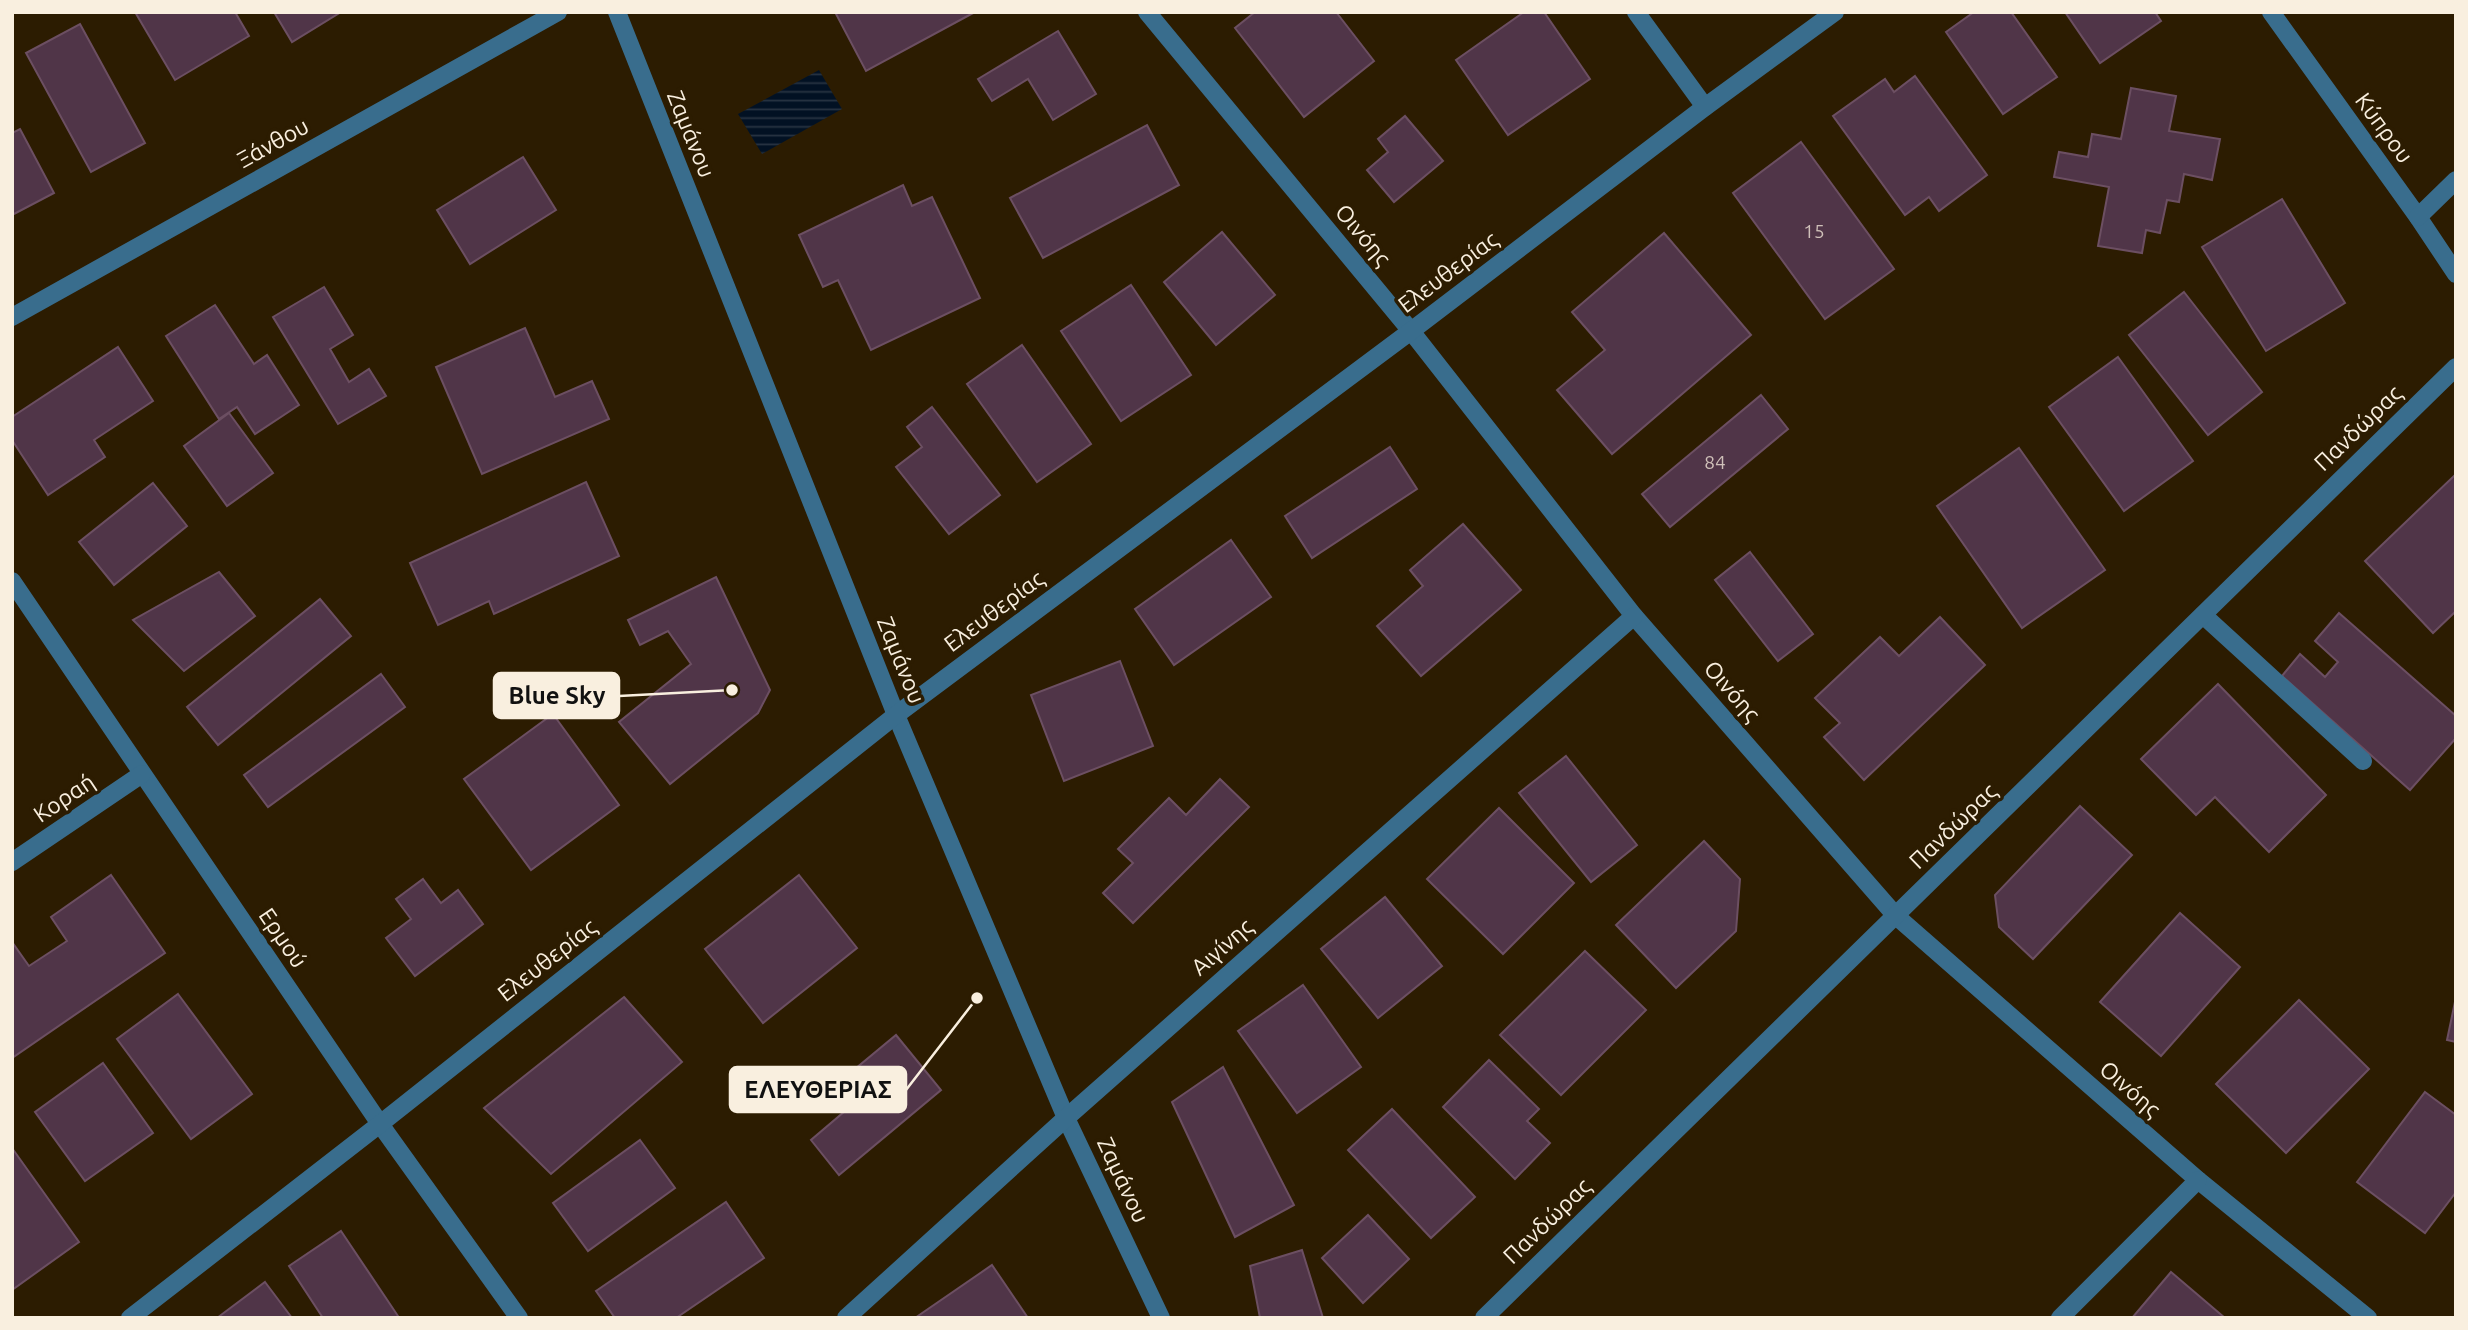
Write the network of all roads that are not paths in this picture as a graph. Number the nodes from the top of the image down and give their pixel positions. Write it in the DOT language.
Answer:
graph roads {
  1 [pos="558,12"];
  2 [pos="617,12"];
  3 [pos="1147,12"];
  4 [pos="1636,12"];
  5 [pos="1835,12"];
  6 [pos="2271,12"];
  7 [pos="1705,107"];
  8 [pos="2456,180"];
  9 [pos="2418,218"];
  10 [pos="2456,274"];
  11 [pos="12,317"];
  12 [pos="1412,331"];
  13 [pos="2456,367"];
  14 [pos="12,581"];
  15 [pos="2203,615"];
  16 [pos="1634,616"];
  17 [pos="896,715"];
  18 [pos="2363,761"];
  19 [pos="142,774"];
  20 [pos="12,862"];
  21 [pos="1896,916"];
  22 [pos="1066,1118"];
  23 [pos="380,1124"];
  24 [pos="2198,1180"];
  25 [pos="130,1318"];
  26 [pos="519,1318"];
  27 [pos="846,1318"];
  28 [pos="1161,1318"];
  29 [pos="1484,1318"];
  30 [pos="2060,1318"];
  31 [pos="2368,1318"];
  1 -- 11 [label="street, Ξάνθου"];
  2 -- 17 [label="street, Ζαμάνου"];
  3 -- 12 [label="street, Οινόης"];
  4 -- 7 [label="street"];
  5 -- 7 [label="street, Ελευθερίας"];
  6 -- 9 [label="street, Κύπρου"];
  7 -- 12 [label="street, Ελευθερίας"];
  8 -- 9 [label="street"];
  9 -- 10 [label="street, Κύπρου"];
  12 -- 16 [label="street, Οινόης"];
  12 -- 17 [label="street, Ελευθερίας"];
  13 -- 15 [label="street, Πανδώρας"];
  14 -- 19 [label="street, Ερμού"];
  15 -- 18 [label="street"];
  15 -- 21 [label="street, Πανδώρας"];
  16 -- 21 [label="street, Οινόης"];
  16 -- 22 [label="street, Αιγίνης"];
  17 -- 22 [label="street, Ζαμάνου"];
  17 -- 23 [label="street, Ελευθερίας"];
  19 -- 20 [label="street, Κοραή"];
  19 -- 23 [label="street, Ερμού"];
  21 -- 24 [label="street, Οινόης"];
  21 -- 29 [label="street, Πανδώρας"];
  22 -- 27 [label="street, Αιγίνης"];
  22 -- 28 [label="street, Ζαμάνου"];
  23 -- 25 [label="street, Ελευθερίας"];
  23 -- 26 [label="street, Ερμού"];
  24 -- 30 [label="street"];
  24 -- 31 [label="street, Οινόης"];
}
